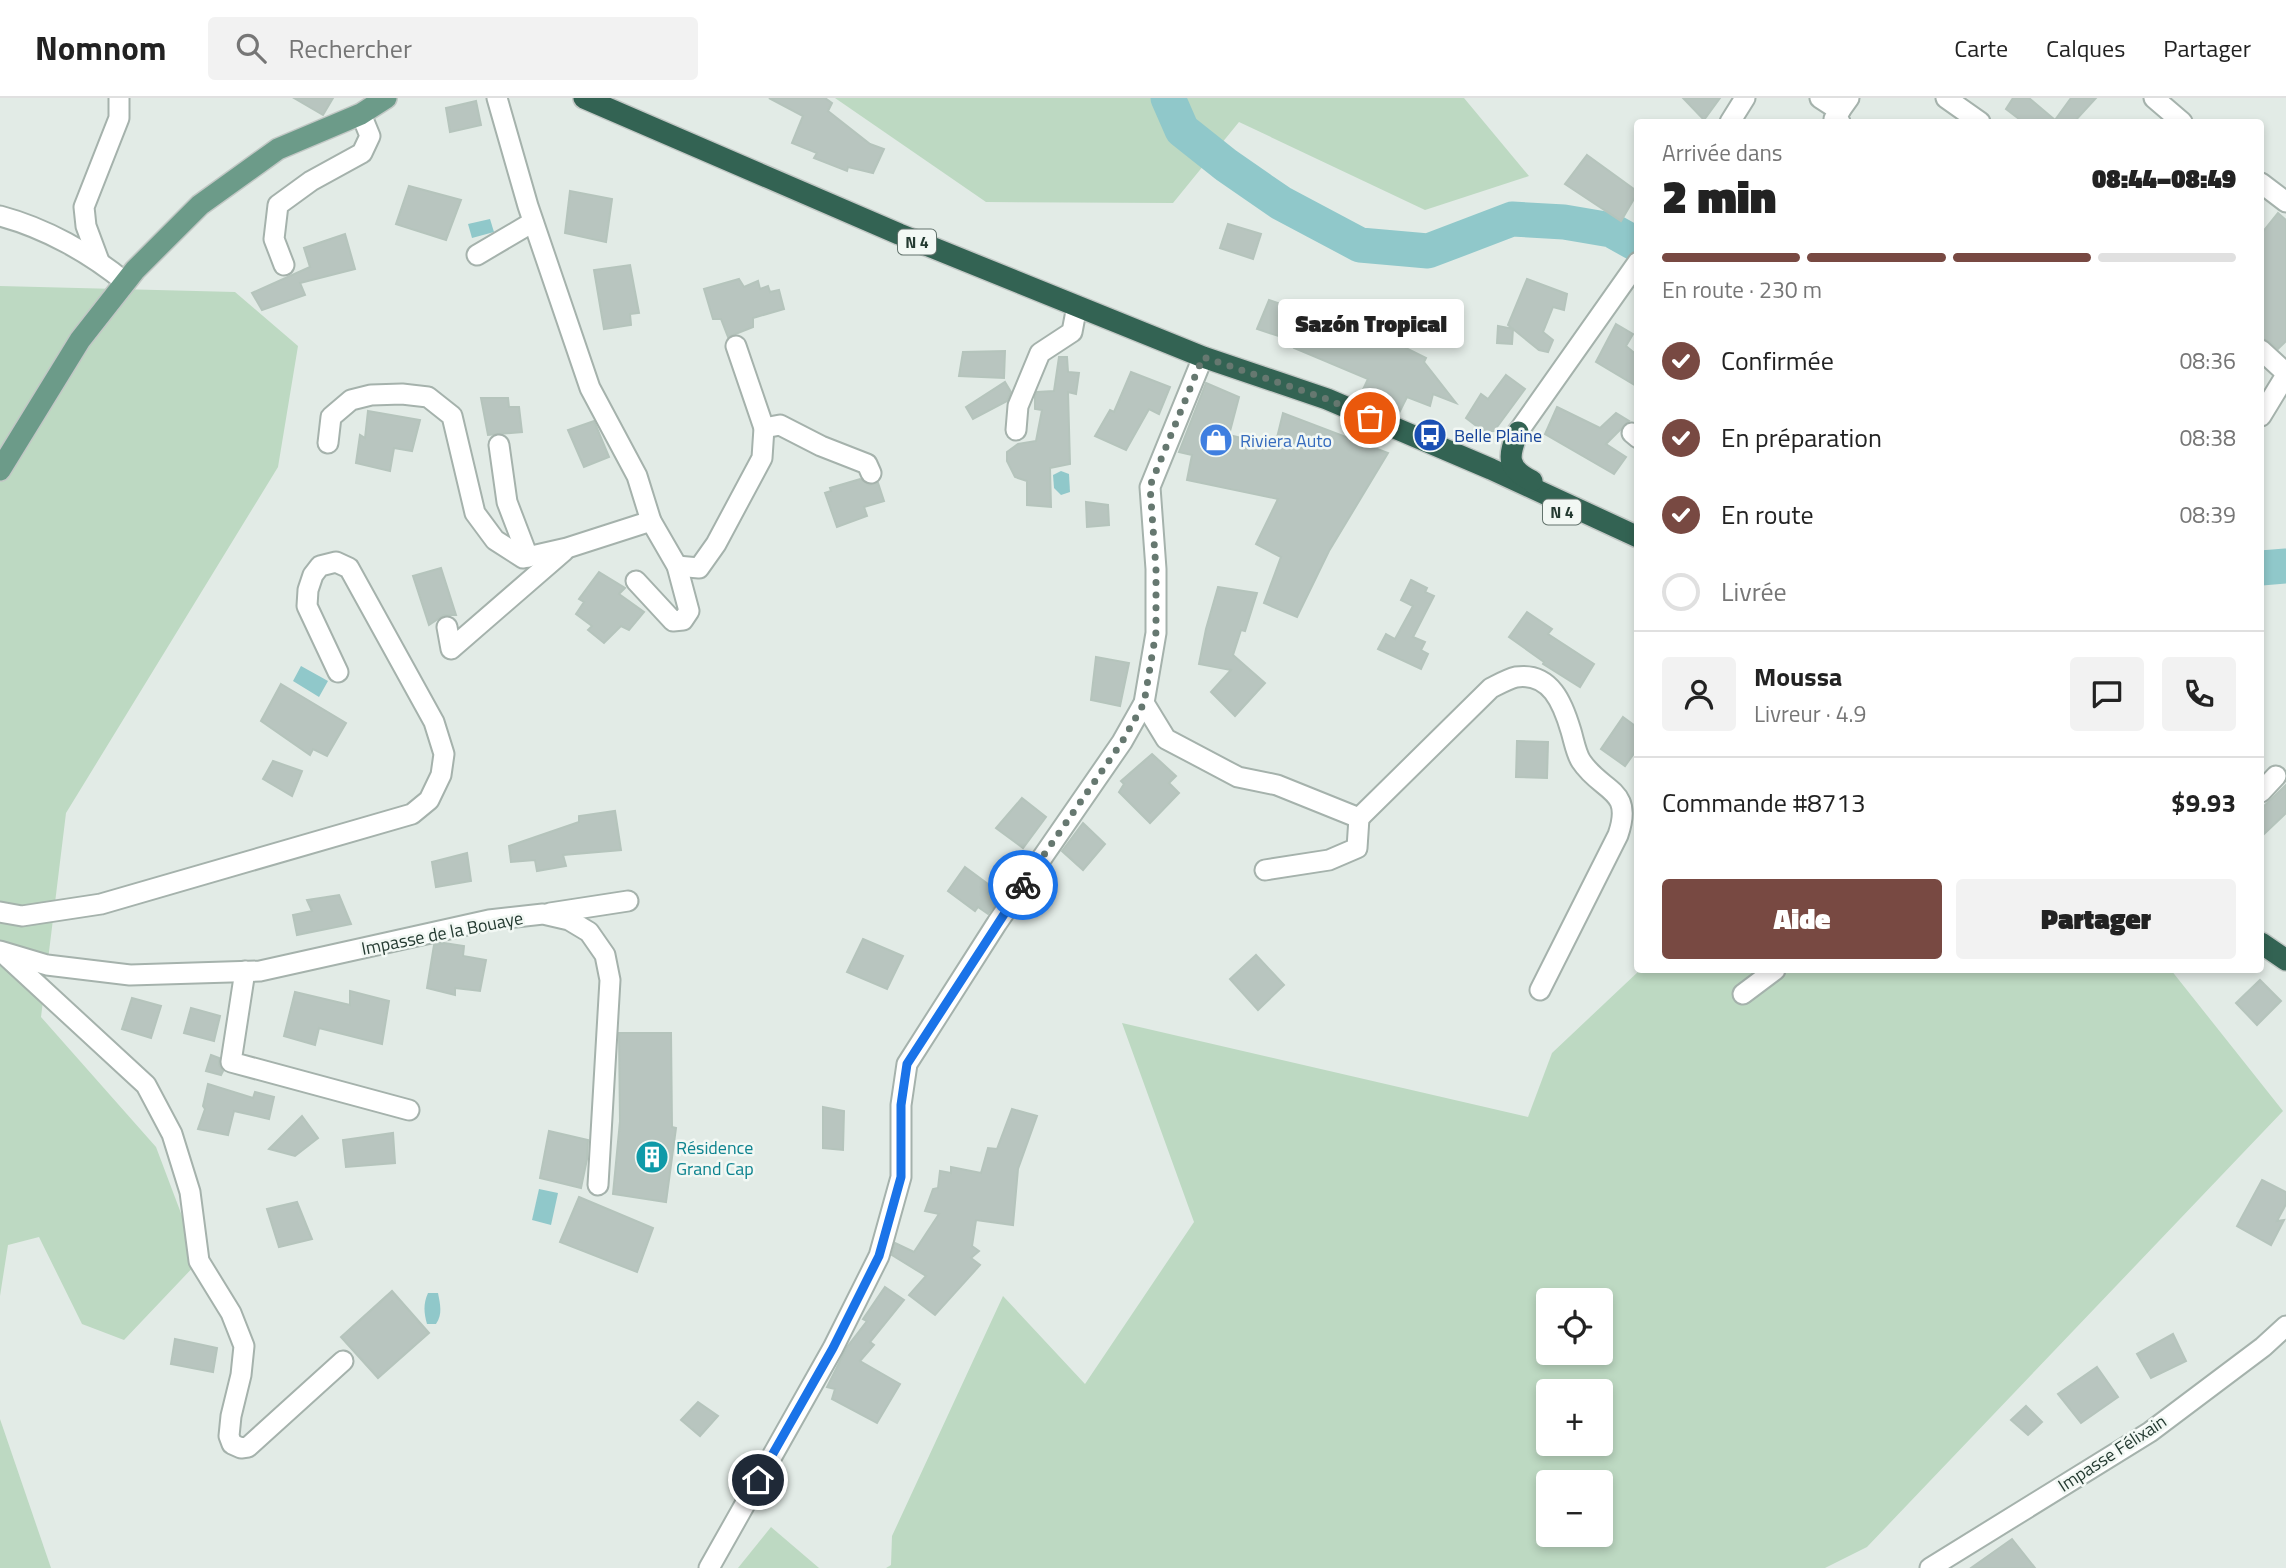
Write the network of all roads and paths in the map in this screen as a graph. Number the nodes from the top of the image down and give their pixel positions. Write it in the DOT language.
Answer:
graph roads {
  1 [pos="120,98"];
  2 [pos="386,98"];
  3 [pos="497,98"];
  4 [pos="584,98"];
  5 [pos="1745,98"];
  6 [pos="1820,98"];
  7 [pos="1946,98"];
  8 [pos="2154,98"];
  9 [pos="1843,110"];
  10 [pos="361,114"];
  11 [pos="1732,119"];
  12 [pos="1976,119"];
  13 [pos="2178,119"];
  14 [pos="2264,185"];
  15 [pos="2286,202"];
  16 [pos="0,216"];
  17 [pos="533,222"];
  18 [pos="477,255"];
  19 [pos="99,261"];
  20 [pos="284,265"];
  21 [pos="1634,267"];
  22 [pos="125,282"];
  23 [pos="1077,306"];
  24 [pos="736,346"];
  25 [pos="2264,353"];
  26 [pos="1203,357"];
  27 [pos="1255,373"];
  28 [pos="2286,374"];
  29 [pos="2264,411"];
  30 [pos="764,428"];
  31 [pos="1016,430"];
  32 [pos="1518,432"];
  33 [pos="328,443"];
  34 [pos="499,445"];
  35 [pos="1436,445"];
  36 [pos="0,470"];
  37 [pos="871,473"];
  38 [pos="1584,512"];
  39 [pos="651,521"];
  40 [pos="1634,535"];
  41 [pos="1634,546"];
  42 [pos="567,548"];
  43 [pos="528,557"];
  44 [pos="677,566"];
  45 [pos="636,581"];
  46 [pos="447,627"];
  47 [pos="338,672"];
  48 [pos="1144,703"];
  49 [pos="2276,776"];
  50 [pos="2264,789"];
  51 [pos="1359,818"];
  52 [pos="1265,870"];
  53 [pos="628,901"];
  54 [pos="0,912"];
  55 [pos="539,914"];
  56 [pos="2264,945"];
  57 [pos="0,951"];
  58 [pos="2264,955"];
  59 [pos="2286,960"];
  60 [pos="2286,970"];
  61 [pos="245,971"];
  62 [pos="1771,973"];
  63 [pos="1540,990"];
  64 [pos="1743,994"];
  65 [pos="409,1110"];
  66 [pos="598,1185"];
  67 [pos="2286,1326"];
  68 [pos="343,1361"];
  69 [pos="709,1568"];
  70 [pos="1930,1568"];
  1 -- 19 [label="street"];
  2 -- 10 [label="main road"];
  3 -- 17 [label="street"];
  4 -- 23 [label="highway, N 4"];
  5 -- 11 [label="street"];
  6 -- 9 [label="street"];
  7 -- 12 [label="street"];
  8 -- 13 [label="street"];
  10 -- 20 [label="street"];
  10 -- 22 [label="main road"];
  14 -- 15 [label="street"];
  16 -- 19 [label="street"];
  17 -- 18 [label="street"];
  17 -- 39 [label="street"];
  19 -- 22 [label="street"];
  21 -- 32 [label="street"];
  22 -- 36 [label="main road"];
  23 -- 26 [label="highway, N 4"];
  23 -- 31 [label="street"];
  24 -- 30 [label="street"];
  25 -- 28 [label="street"];
  26 -- 27 [label="highway, N 4"];
  26 -- 48 [label="street"];
  27 -- 35 [label="highway, N 4"];
  27 -- 41 [label="highway, N 4"];
  28 -- 29 [label="street"];
  30 -- 37 [label="street"];
  30 -- 44 [label="street"];
  32 -- 35 [label="highway"];
  32 -- 38 [label="highway"];
  33 -- 43 [label="street"];
  34 -- 43 [label="street"];
  35 -- 38 [label="highway, N 4"];
  38 -- 40 [label="highway, N 4"];
  39 -- 42 [label="street"];
  39 -- 44 [label="street"];
  42 -- 43 [label="street"];
  42 -- 46 [label="street"];
  44 -- 45 [label="street"];
  47 -- 54 [label="street"];
  48 -- 51 [label="street"];
  48 -- 69 [label="street"];
  49 -- 50 [label="street"];
  51 -- 52 [label="street"];
  51 -- 63 [label="street"];
  53 -- 55 [label="street"];
  55 -- 61 [label="street, Impasse de la Bouaye"];
  55 -- 66 [label="street, Impasse de la Bouaye"];
  56 -- 59 [label="highway"];
  57 -- 61 [label="street, Impasse de la Bouaye"];
  57 -- 68 [label="street"];
  58 -- 60 [label="highway"];
  61 -- 65 [label="street"];
  62 -- 64 [label="street"];
  67 -- 70 [label="street, Impasse Félixain"];
}
